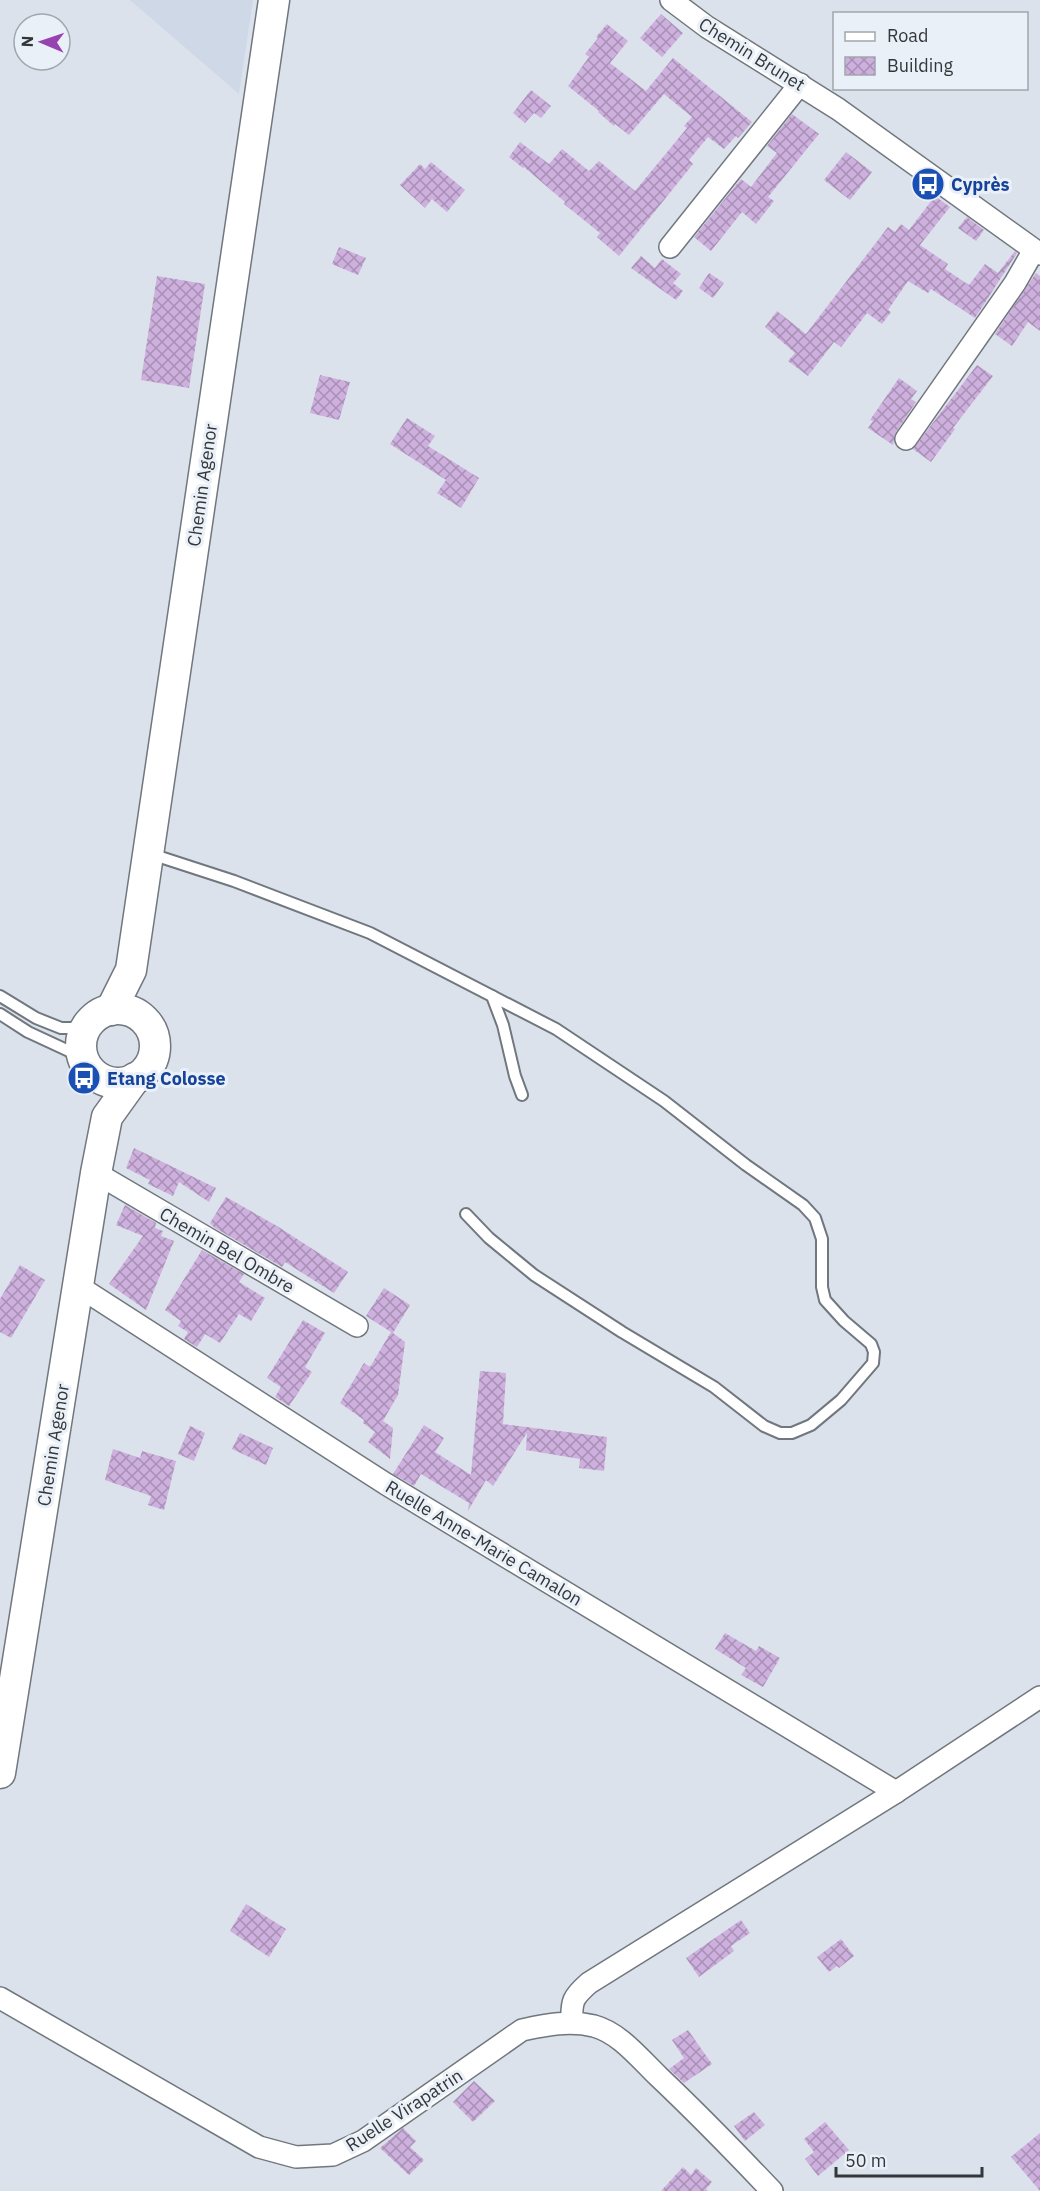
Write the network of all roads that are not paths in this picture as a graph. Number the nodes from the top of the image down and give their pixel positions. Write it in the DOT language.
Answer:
graph roads {
  1 [pos="274,0"];
  2 [pos="671,0"];
  3 [pos="800,84"];
  4 [pos="670,247"];
  5 [pos="1037,252"];
  6 [pos="906,439"];
  7 [pos="148,853"];
  8 [pos="131,969"];
  9 [pos="0,996"];
  10 [pos="492,996"];
  11 [pos="111,1010"];
  12 [pos="0,1014"];
  13 [pos="140,1016"];
  14 [pos="86,1028"];
  15 [pos="90,1067"];
  16 [pos="135,1078"];
  17 [pos="522,1095"];
  18 [pos="107,1117"];
  19 [pos="96,1173"];
  20 [pos="466,1214"];
  21 [pos="78,1286"];
  22 [pos="357,1326"];
  23 [pos="1040,1697"];
  24 [pos="0,1773"];
  25 [pos="896,1792"];
  26 [pos="0,1998"];
  27 [pos="572,2022"];
  28 [pos="772,2191"];
  1 -- 7 [label="main road, Chemin Agenor"];
  2 -- 3 [label="street, Chemin Brunet"];
  3 -- 4 [label="street"];
  3 -- 5 [label="street, Chemin Brunet"];
  5 -- 6 [label="street"];
  7 -- 8 [label="main road, Chemin Agenor"];
  7 -- 10 [label="lane"];
  8 -- 11 [label="main road, Chemin Agenor"];
  8 -- 13 [label="main road, Chemin Agenor"];
  9 -- 14 [label="lane"];
  10 -- 17 [label="lane"];
  10 -- 20 [label="lane"];
  11 -- 13 [label="main road"];
  11 -- 14 [label="main road, Chemin Agenor"];
  12 -- 15 [label="lane"];
  13 -- 16 [label="main road, Chemin Agenor"];
  14 -- 15 [label="main road, Chemin Agenor"];
  15 -- 16 [label="main road"];
  15 -- 18 [label="main road, Chemin Agenor"];
  16 -- 18 [label="main road, Chemin Agenor"];
  18 -- 19 [label="main road, Chemin Agenor"];
  19 -- 21 [label="main road, Chemin Agenor"];
  19 -- 22 [label="street, Chemin Bel Ombre"];
  21 -- 24 [label="main road, Chemin Agenor"];
  21 -- 25 [label="street, Ruelle Anne-Marie Camalon"];
  23 -- 25 [label="street"];
  25 -- 27 [label="street"];
  26 -- 27 [label="street, Ruelle Virapatrin"];
  27 -- 28 [label="street, Ruelle Virapatrin"];
}
